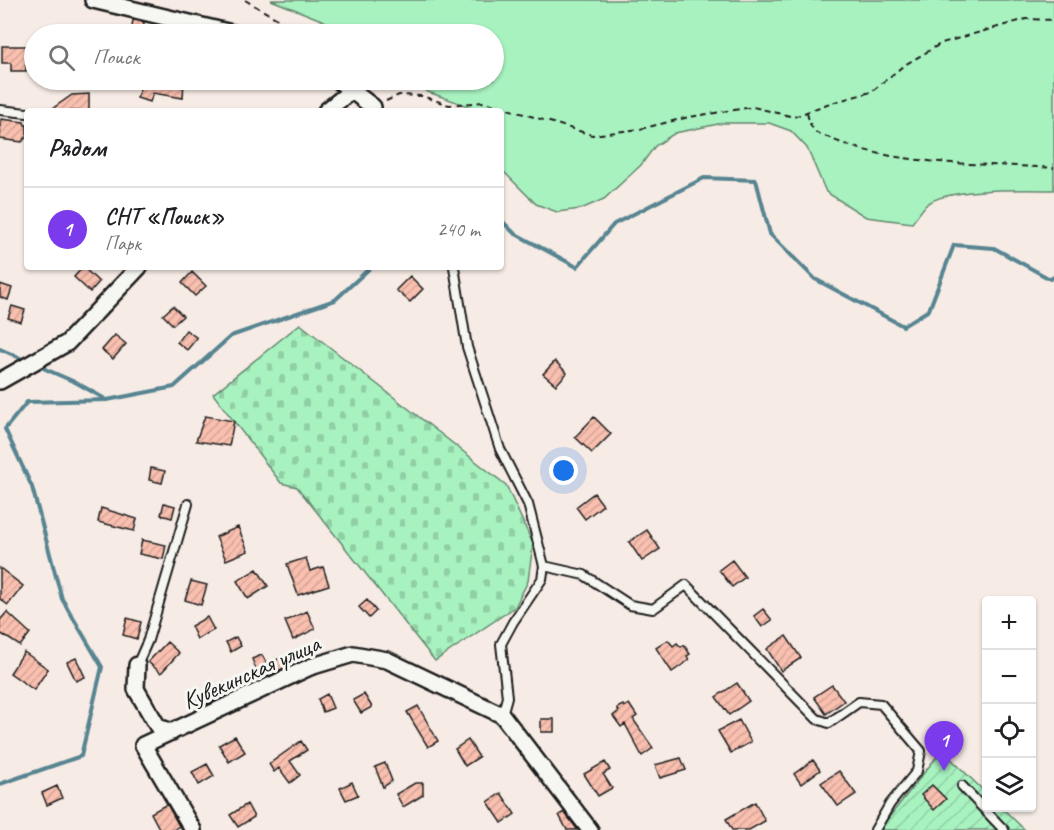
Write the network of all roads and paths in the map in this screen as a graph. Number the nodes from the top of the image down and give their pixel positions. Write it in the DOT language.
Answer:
graph roads {
  1 [pos="93,0"];
  2 [pos="245,0"];
  3 [pos="1054,20"];
  4 [pos="194,24"];
  5 [pos="286,24"];
  6 [pos="351,91"];
  7 [pos="330,108"];
  8 [pos="374,108"];
  9 [pos="377,108"];
  10 [pos="0,110"];
  11 [pos="807,111"];
  12 [pos="24,113"];
  13 [pos="1054,168"];
  14 [pos="136,270"];
  15 [pos="454,270"];
  16 [pos="0,381"];
  17 [pos="188,504"];
  18 [pos="544,566"];
  19 [pos="137,665"];
  20 [pos="502,715"];
  21 [pos="172,732"];
  22 [pos="962,786"];
  23 [pos="193,830"];
  24 [pos="590,830"];
  25 [pos="875,830"];
  26 [pos="1004,830"];
  1 -- 4 [label="street"];
  2 -- 5 [label="path"];
  3 -- 11 [label="path"];
  6 -- 7 [label="street"];
  6 -- 8 [label="street"];
  9 -- 11 [label="path"];
  10 -- 12 [label="lane"];
  11 -- 13 [label="path"];
  14 -- 16 [label="street"];
  15 -- 18 [label="lane"];
  17 -- 19 [label="lane"];
  18 -- 20 [label="lane"];
  18 -- 25 [label="lane"];
  19 -- 21 [label="street"];
  20 -- 21 [label="street, Кувекинская улица"];
  20 -- 24 [label="street, Кувекинская улица"];
  21 -- 23 [label="street, Кувекинская улица"];
  22 -- 26 [label="lane"];
}
